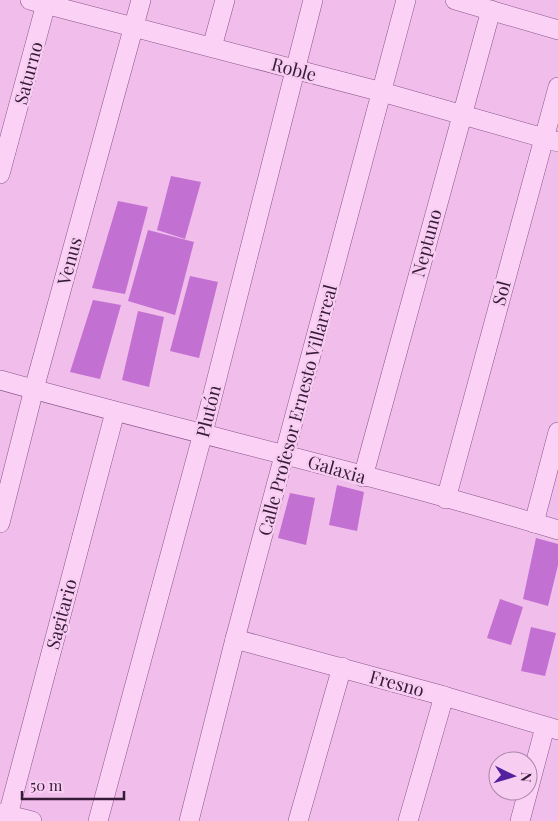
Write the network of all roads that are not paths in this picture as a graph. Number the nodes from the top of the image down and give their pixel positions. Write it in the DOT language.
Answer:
graph roads {
  1 [pos="141,0"];
  2 [pos="226,0"];
  3 [pos="313,0"];
  4 [pos="406,0"];
  5 [pos="455,0"];
  6 [pos="41,1"];
  7 [pos="491,10"];
  8 [pos="133,28"];
  9 [pos="558,30"];
  10 [pos="212,47"];
  11 [pos="295,69"];
  12 [pos="558,87"];
  13 [pos="382,92"];
  14 [pos="461,115"];
  15 [pos="551,140"];
  16 [pos="0,174"];
  17 [pos="0,380"];
  18 [pos="34,389"];
  19 [pos="115,412"];
  20 [pos="558,432"];
  21 [pos="203,433"];
  22 [pos="285,455"];
  23 [pos="363,477"];
  24 [pos="446,499"];
  25 [pos="0,523"];
  26 [pos="534,523"];
  27 [pos="558,530"];
  28 [pos="235,638"];
  29 [pos="342,667"];
  30 [pos="444,696"];
  31 [pos="552,729"];
  32 [pos="4,814"];
  33 [pos="32,821"];
  34 [pos="98,821"];
  35 [pos="189,821"];
  36 [pos="298,821"];
  37 [pos="408,821"];
  38 [pos="520,821"];
  1 -- 8 [label="street, Venus"];
  2 -- 10 [label="street"];
  3 -- 11 [label="street, Plutón"];
  4 -- 13 [label="street, Calle Profesor Ernesto Villarreal"];
  5 -- 7 [label="street"];
  6 -- 8 [label="street, Roble"];
  6 -- 16 [label="street, Saturno"];
  7 -- 9 [label="street"];
  7 -- 14 [label="street, Neptuno"];
  8 -- 10 [label="street, Roble"];
  8 -- 18 [label="street, Venus"];
  10 -- 11 [label="street, Roble"];
  11 -- 13 [label="street, Roble"];
  11 -- 21 [label="street, Plutón"];
  12 -- 15 [label="street, Sol"];
  13 -- 14 [label="street, Roble"];
  13 -- 22 [label="street, Calle Profesor Ernesto Villarreal"];
  14 -- 15 [label="street, Roble"];
  14 -- 23 [label="street, Neptuno"];
  15 -- 24 [label="street, Sol"];
  17 -- 18 [label="street, Galaxia"];
  18 -- 19 [label="street, Galaxia"];
  18 -- 25 [label="street, Venus"];
  19 -- 21 [label="street, Galaxia"];
  19 -- 32 [label="street, Sagitario"];
  20 -- 26 [label="street"];
  21 -- 22 [label="street, Galaxia"];
  21 -- 34 [label="street, Plutón"];
  22 -- 23 [label="street, Galaxia"];
  22 -- 28 [label="street, Calle Profesor Ernesto Villarreal"];
  23 -- 24 [label="street, Galaxia"];
  24 -- 26 [label="street, Galaxia"];
  26 -- 27 [label="street, Galaxia"];
  28 -- 29 [label="street, Fresno"];
  28 -- 35 [label="street, Calle Profesor Ernesto Villarreal"];
  29 -- 30 [label="street, Fresno"];
  29 -- 36 [label="street"];
  30 -- 31 [label="street, Fresno"];
  30 -- 37 [label="street"];
  31 -- 38 [label="street"];
  32 -- 33 [label="street"];
}
